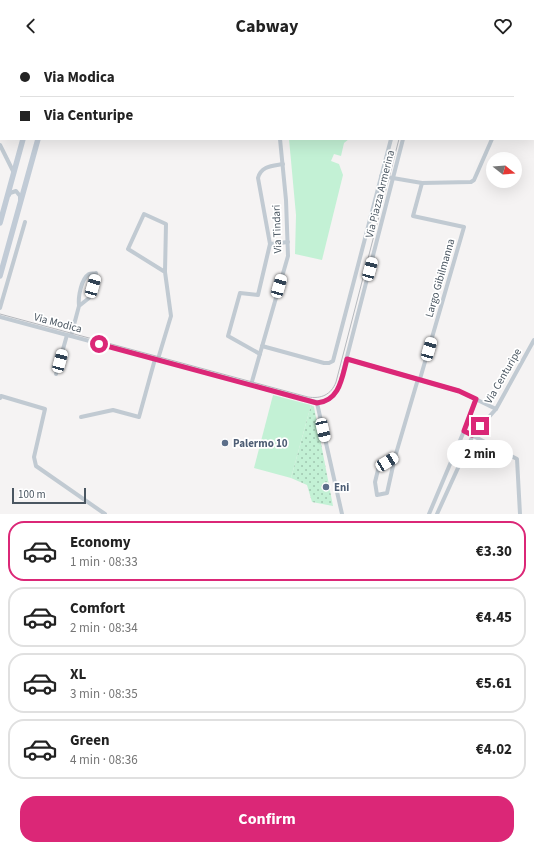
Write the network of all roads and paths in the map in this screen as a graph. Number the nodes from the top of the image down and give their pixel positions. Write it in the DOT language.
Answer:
graph roads {
  1 [pos="23,140"];
  2 [pos="38,140"];
  3 [pos="280,140"];
  4 [pos="390,140"];
  5 [pos="403,140"];
  6 [pos="492,140"];
  7 [pos="0,145"];
  8 [pos="283,164"];
  9 [pos="14,173"];
  10 [pos="381,176"];
  11 [pos="393,178"];
  12 [pos="422,182"];
  13 [pos="6,200"];
  14 [pos="20,202"];
  15 [pos="25,222"];
  16 [pos="0,223"];
  17 [pos="288,242"];
  18 [pos="270,244"];
  19 [pos="165,272"];
  20 [pos="0,276"];
  21 [pos="78,306"];
  22 [pos="0,308"];
  23 [pos="0,317"];
  24 [pos="69,335"];
  25 [pos="534,340"];
  26 [pos="262,346"];
  27 [pos="532,348"];
  28 [pos="260,354"];
  29 [pos="157,359"];
  30 [pos="347,359"];
  31 [pos="56,374"];
  32 [pos="419,379"];
  33 [pos="251,385"];
  34 [pos="0,398"];
  35 [pos="476,399"];
  36 [pos="317,403"];
  37 [pos="496,409"];
  38 [pos="81,417"];
  39 [pos="464,431"];
  40 [pos="472,435"];
  41 [pos="395,457"];
  42 [pos="105,514"];
  43 [pos="342,514"];
  44 [pos="429,514"];
  45 [pos="437,514"];
  46 [pos="520,514"];
  1 -- 9 [label="main road"];
  2 -- 14 [label="main road"];
  3 -- 8 [label="street, Via Tindari"];
  4 -- 10 [label="street, Via Piazza Armerina"];
  5 -- 11 [label="street, Via Piazza Armerina"];
  6 -- 12 [label="street"];
  7 -- 9 [label="street"];
  8 -- 17 [label="street, Via Tindari"];
  8 -- 18 [label="street"];
  9 -- 13 [label="main road"];
  10 -- 11 [label="street"];
  10 -- 26 [label="street, Via Piazza Armerina"];
  11 -- 12 [label="street"];
  11 -- 30 [label="street, Via Piazza Armerina"];
  12 -- 32 [label="street, Largo Gibilmanna"];
  13 -- 14 [label="street"];
  13 -- 16 [label="main road"];
  14 -- 20 [label="main road"];
  15 -- 22 [label="street"];
  17 -- 18 [label="street"];
  17 -- 26 [label="street, Via Tindari"];
  18 -- 28 [label="street"];
  19 -- 19 [label="street"];
  19 -- 29 [label="street"];
  21 -- 21 [label="street"];
  21 -- 24 [label="street"];
  23 -- 24 [label="street, Via Modica"];
  24 -- 29 [label="street, Via Modica"];
  24 -- 31 [label="street"];
  25 -- 27 [label="street, Via Centuripe"];
  26 -- 28 [label="street, Via Tindari"];
  27 -- 37 [label="street, Via Centuripe"];
  28 -- 33 [label="street, Via Tindari"];
  29 -- 33 [label="street, Via Modica"];
  29 -- 38 [label="street"];
  30 -- 32 [label="street"];
  30 -- 36 [label="street, Via Piazza Armerina"];
  32 -- 35 [label="street"];
  32 -- 41 [label="street, Largo Gibilmanna"];
  33 -- 36 [label="street, Via Modica"];
  34 -- 42 [label="street"];
  35 -- 37 [label="street"];
  35 -- 39 [label="street"];
  36 -- 43 [label="street"];
  37 -- 40 [label="street, Via Centuripe"];
  39 -- 40 [label="street"];
  39 -- 44 [label="street"];
  40 -- 45 [label="street, Via Centuripe"];
  40 -- 46 [label="street"];
  41 -- 41 [label="street, Largo Gibilmanna"];
}
